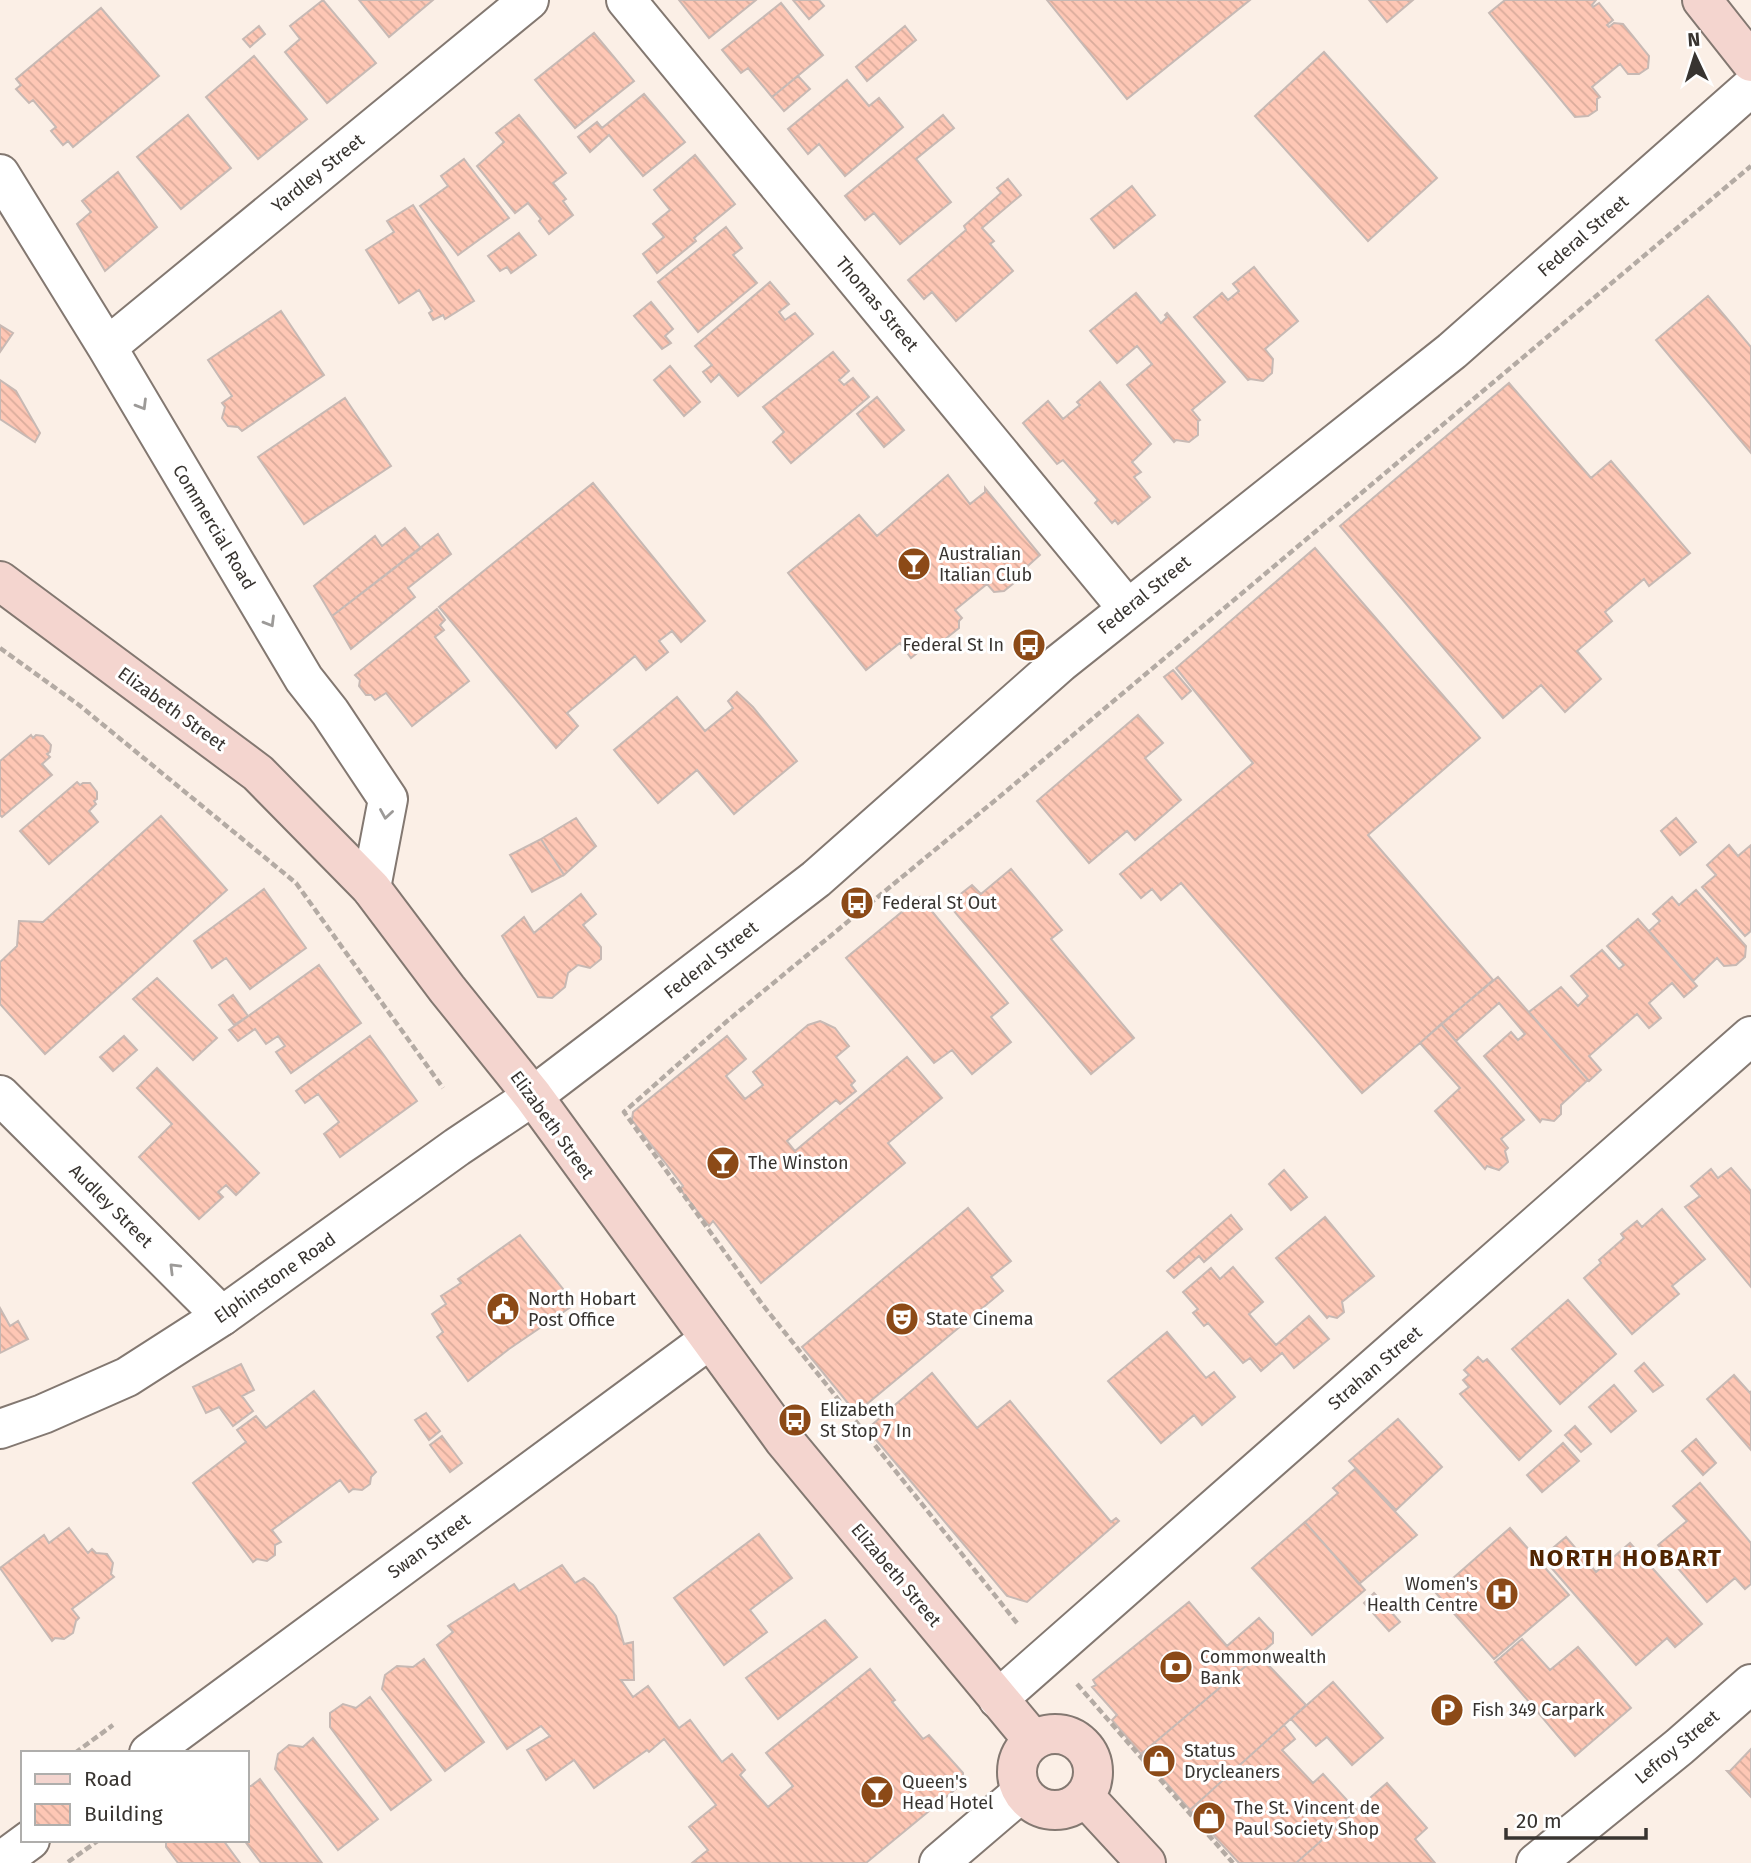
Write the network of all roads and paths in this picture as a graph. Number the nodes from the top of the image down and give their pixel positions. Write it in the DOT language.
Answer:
graph roads {
  1 [pos="529,0"];
  2 [pos="626,0"];
  3 [pos="1702,0"];
  4 [pos="1751,62"];
  5 [pos="1751,87"];
  6 [pos="1751,166"];
  7 [pos="0,174"];
  8 [pos="107,347"];
  9 [pos="0,581"];
  10 [pos="1127,608"];
  11 [pos="0,648"];
  12 [pos="371,888"];
  13 [pos="1751,1036"];
  14 [pos="443,1088"];
  15 [pos="0,1095"];
  16 [pos="533,1096"];
  17 [pos="222,1317"];
  18 [pos="710,1339"];
  19 [pos="0,1429"];
  20 [pos="1048,1655"];
  21 [pos="1751,1684"];
  22 [pos="998,1699"];
  23 [pos="1033,1740"];
  24 [pos="152,1751"];
  25 [pos="1022,1793"];
  26 [pos="1084,1797"];
  27 [pos="27,1842"];
  28 [pos="96,1842"];
  29 [pos="0,1862"];
  30 [pos="68,1863"];
  31 [pos="939,1863"];
  32 [pos="1146,1863"];
  33 [pos="1233,1863"];
  34 [pos="1536,1863"];
  1 -- 8 [label="street, Yardley Street"];
  2 -- 10 [label="street, Thomas Street"];
  3 -- 4 [label="main road"];
  5 -- 10 [label="street, Federal Street"];
  6 -- 20 [label="path"];
  7 -- 8 [label="street, Commercial Road"];
  8 -- 12 [label="street, Commercial Road, one-way"];
  9 -- 12 [label="main road, Elizabeth Street"];
  10 -- 16 [label="street, Federal Street"];
  11 -- 14 [label="path"];
  12 -- 16 [label="main road, Elizabeth Street"];
  13 -- 20 [label="street, Strahan Street"];
  17 -- 15 [label="street, Audley Street, one-way"];
  16 -- 17 [label="street, Elphinstone Road"];
  16 -- 18 [label="main road, Elizabeth Street"];
  17 -- 19 [label="street, Elphinstone Road"];
  18 -- 22 [label="main road, Elizabeth Street"];
  18 -- 24 [label="street, Swan Street"];
  20 -- 22 [label="street, Strahan Street"];
  20 -- 33 [label="path"];
  21 -- 34 [label="street, Lefroy Street"];
  22 -- 23 [label="main road, Elizabeth Street"];
  23 -- 25 [label="main road"];
  23 -- 26 [label="main road"];
  25 -- 26 [label="main road"];
  25 -- 31 [label="street"];
  26 -- 32 [label="main road"];
  27 -- 29 [label="street"];
  28 -- 30 [label="path"];
}
